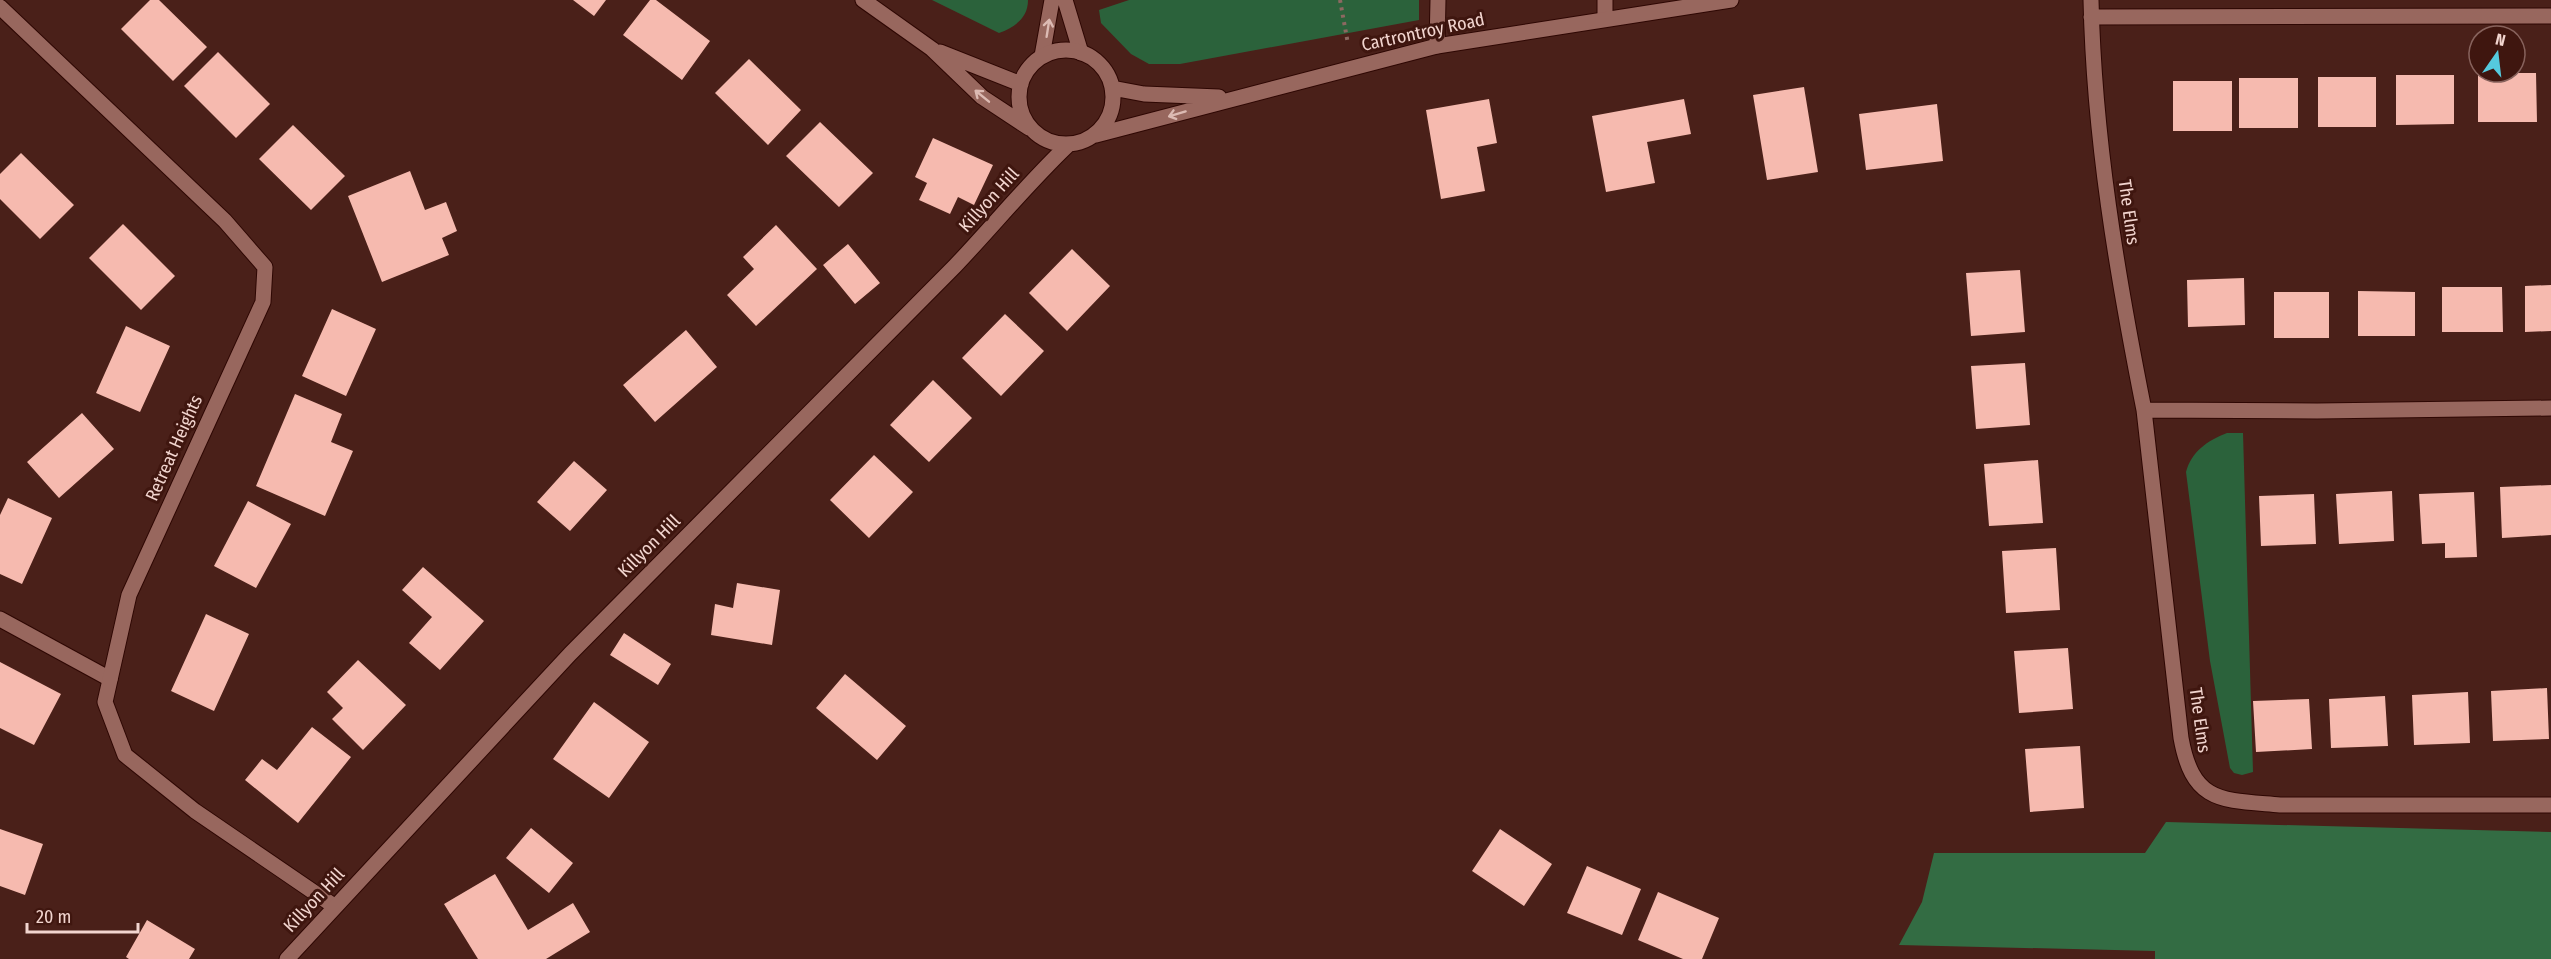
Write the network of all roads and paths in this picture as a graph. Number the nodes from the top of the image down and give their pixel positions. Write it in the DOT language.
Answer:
graph roads {
  1 [pos="863,0"];
  2 [pos="1052,0"];
  3 [pos="1065,0"];
  4 [pos="1340,0"];
  5 [pos="1437,0"];
  6 [pos="1605,0"];
  7 [pos="1731,0"];
  8 [pos="2091,0"];
  9 [pos="0,7"];
  10 [pos="2551,16"];
  11 [pos="2091,17"];
  12 [pos="1605,19"];
  13 [pos="1437,46"];
  14 [pos="932,49"];
  15 [pos="1081,52"];
  16 [pos="1042,56"];
  17 [pos="1351,68"];
  18 [pos="1021,84"];
  19 [pos="1112,88"];
  20 [pos="1233,98"];
  21 [pos="1036,133"];
  22 [pos="1096,135"];
  23 [pos="1068,145"];
  24 [pos="1044,167"];
  25 [pos="2551,408"];
  26 [pos="2144,410"];
  27 [pos="0,620"];
  28 [pos="110,680"];
  29 [pos="2551,805"];
  30 [pos="334,906"];
  31 [pos="287,959"];
  1 -- 14 [label="street"];
  16 -- 2 [label="street, one-way"];
  3 -- 15 [label="street"];
  4 -- 17 [label="path"];
  5 -- 13 [label="street"];
  6 -- 12 [label="street"];
  7 -- 12 [label="street, Cartrontroy Road"];
  8 -- 11 [label="street, The Elms"];
  9 -- 28 [label="street, Retreat Heights"];
  10 -- 11 [label="street"];
  11 -- 26 [label="street, The Elms"];
  12 -- 13 [label="street, Cartrontroy Road"];
  13 -- 17 [label="street, Cartrontroy Road"];
  14 -- 18 [label="street"];
  21 -- 14 [label="street, one-way"];
  15 -- 16 [label="street"];
  15 -- 19 [label="street"];
  16 -- 18 [label="street"];
  17 -- 20 [label="street, Cartrontroy Road"];
  18 -- 21 [label="street"];
  19 -- 20 [label="street, Cartrontroy Road"];
  19 -- 22 [label="street"];
  20 -- 22 [label="street, Cartrontroy Road, one-way"];
  21 -- 23 [label="street"];
  21 -- 24 [label="street, Killyon Hill"];
  22 -- 23 [label="street"];
  23 -- 24 [label="street, Killyon Hill"];
  24 -- 30 [label="street, Killyon Hill"];
  25 -- 26 [label="street"];
  26 -- 29 [label="street, The Elms"];
  27 -- 28 [label="street"];
  28 -- 30 [label="street, Retreat Heights"];
  30 -- 31 [label="street, Killyon Hill"];
}
